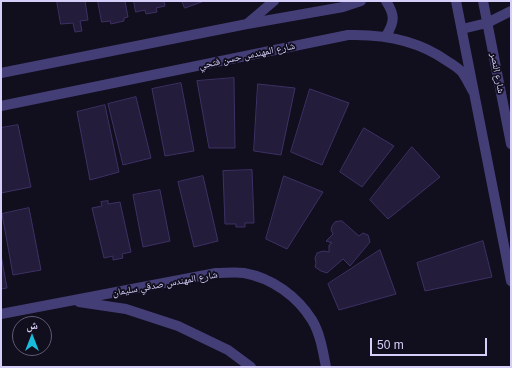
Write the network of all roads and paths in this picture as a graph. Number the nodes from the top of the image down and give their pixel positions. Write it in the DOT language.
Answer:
graph roads {
  1 [pos="274,1"];
  2 [pos="361,1"];
  3 [pos="386,1"];
  4 [pos="456,1"];
  5 [pos="483,1"];
  6 [pos="511,11"];
  7 [pos="487,23"];
  8 [pos="247,24"];
  9 [pos="462,29"];
  10 [pos="386,36"];
  11 [pos="1,73"];
  12 [pos="474,93"];
  13 [pos="1,106"];
  14 [pos="511,144"];
  15 [pos="511,281"];
  16 [pos="71,301"];
  17 [pos="1,314"];
  18 [pos="251,367"];
  19 [pos="326,367"];
  1 -- 8 [label="street"];
  2 -- 8 [label="street"];
  3 -- 10 [label="street"];
  4 -- 9 [label="street"];
  5 -- 7 [label="street, شارع النصر"];
  6 -- 7 [label="street"];
  7 -- 9 [label="street"];
  7 -- 14 [label="street, شارع النصر"];
  8 -- 11 [label="street"];
  9 -- 12 [label="street"];
  10 -- 12 [label="street, شارع المهندس حسن فتحي"];
  10 -- 13 [label="street, شارع المهندس حسن فتحي"];
  12 -- 15 [label="street"];
  16 -- 17 [label="street, شارع المهندس صدقي سليمان"];
  16 -- 18 [label="street"];
  16 -- 19 [label="street, شارع المهندس صدقي سليمان"];
}
